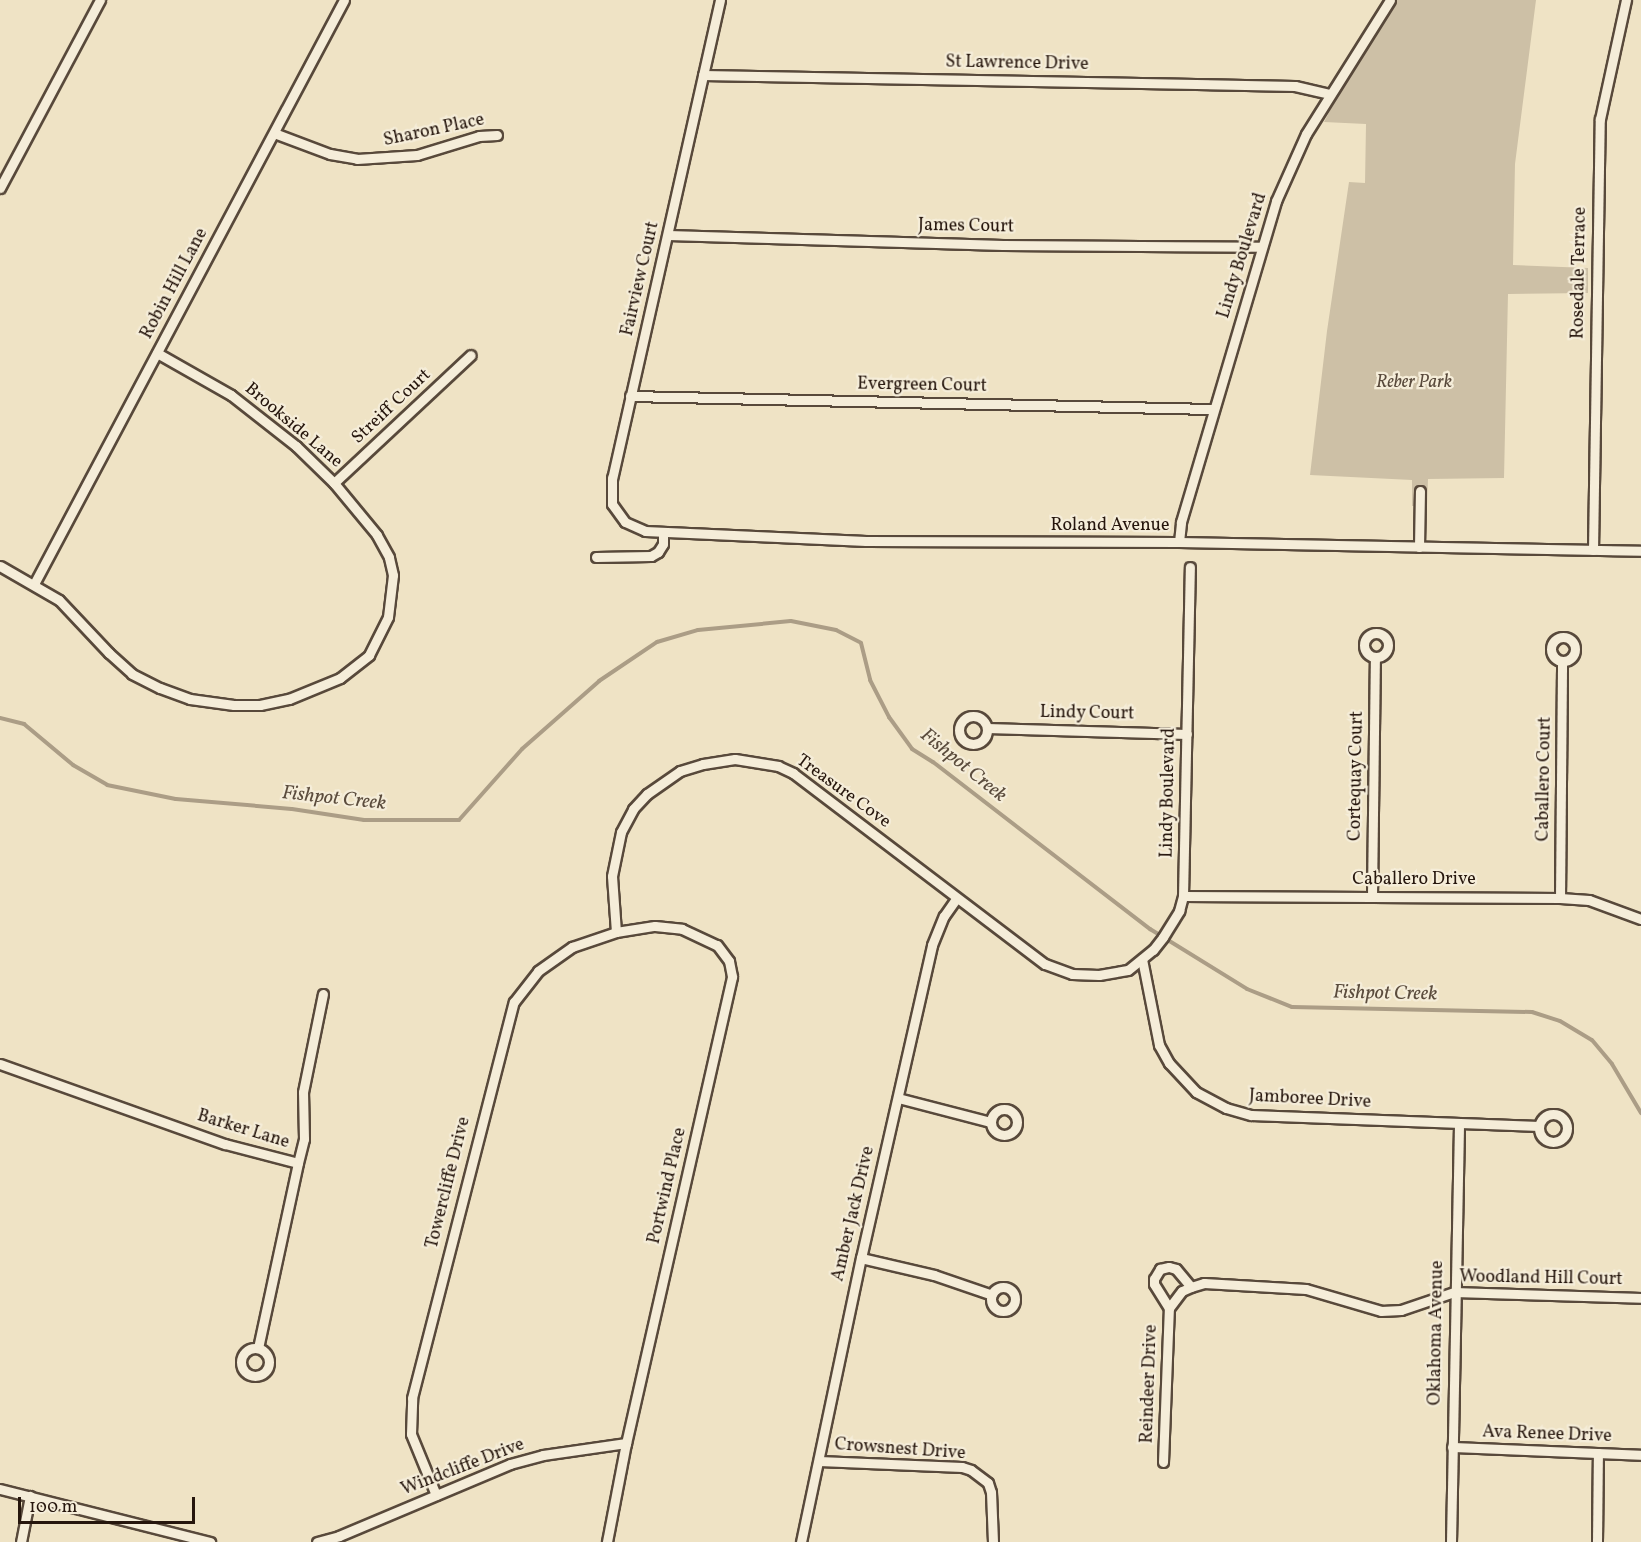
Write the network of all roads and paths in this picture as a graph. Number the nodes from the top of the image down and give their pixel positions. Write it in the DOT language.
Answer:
graph roads {
  1 [pos="100,0"];
  2 [pos="344,0"];
  3 [pos="720,0"];
  4 [pos="1390,0"];
  5 [pos="1626,0"];
  6 [pos="703,75"];
  7 [pos="1329,94"];
  8 [pos="274,133"];
  9 [pos="497,135"];
  10 [pos="0,188"];
  11 [pos="668,235"];
  12 [pos="1262,247"];
  13 [pos="157,352"];
  14 [pos="471,355"];
  15 [pos="630,396"];
  16 [pos="1213,409"];
  17 [pos="334,483"];
  18 [pos="1420,491"];
  19 [pos="663,532"];
  20 [pos="1179,542"];
  21 [pos="1419,547"];
  22 [pos="1593,550"];
  23 [pos="1641,551"];
  24 [pos="596,557"];
  25 [pos="0,566"];
  26 [pos="1190,567"];
  27 [pos="34,584"];
  28 [pos="1375,657"];
  29 [pos="1562,662"];
  30 [pos="987,728"];
  31 [pos="1187,734"];
  32 [pos="1183,896"];
  33 [pos="1372,896"];
  34 [pos="1560,898"];
  35 [pos="956,899"];
  36 [pos="1641,919"];
  37 [pos="616,932"];
  38 [pos="1142,959"];
  39 [pos="1100,975"];
  40 [pos="323,994"];
  41 [pos="0,1064"];
  42 [pos="898,1098"];
  43 [pos="991,1122"];
  44 [pos="1459,1124"];
  45 [pos="1539,1126"];
  46 [pos="298,1163"];
  47 [pos="861,1258"];
  48 [pos="1191,1287"];
  49 [pos="1454,1292"];
  50 [pos="992,1295"];
  51 [pos="1641,1298"];
  52 [pos="1169,1308"];
  53 [pos="258,1348"];
  54 [pos="626,1443"];
  55 [pos="1452,1447"];
  56 [pos="1598,1453"];
  57 [pos="1641,1455"];
  58 [pos="819,1461"];
  59 [pos="1163,1462"];
  60 [pos="0,1489"];
  61 [pos="436,1495"];
  62 [pos="30,1497"];
  63 [pos="21,1542"];
  64 [pos="210,1542"];
  65 [pos="317,1542"];
  66 [pos="607,1542"];
  67 [pos="801,1542"];
  68 [pos="993,1542"];
  69 [pos="1451,1542"];
  70 [pos="1597,1542"];
  1 -- 10 [label="street"];
  2 -- 8 [label="street, Robin Hill Lane"];
  3 -- 6 [label="street, Fairview Court"];
  4 -- 7 [label="street, Lindy Boulevard"];
  5 -- 22 [label="street, Rosedale Terrace"];
  6 -- 7 [label="street, St Lawrence Drive"];
  6 -- 11 [label="street, Fairview Court"];
  7 -- 12 [label="street, Lindy Boulevard"];
  8 -- 9 [label="street, Sharon Place"];
  8 -- 13 [label="street, Robin Hill Lane"];
  11 -- 12 [label="street, James Court"];
  11 -- 15 [label="street, Fairview Court"];
  12 -- 16 [label="street, Lindy Boulevard"];
  13 -- 17 [label="street, Brookside Lane"];
  13 -- 27 [label="street, Robin Hill Lane"];
  14 -- 17 [label="street, Streiff Court"];
  15 -- 16 [label="street, Evergreen Court"];
  15 -- 19 [label="street, Fairview Court"];
  16 -- 20 [label="street, Lindy Boulevard"];
  17 -- 27 [label="street, Brookside Lane"];
  18 -- 21 [label="street"];
  19 -- 20 [label="street, Roland Avenue"];
  19 -- 24 [label="street"];
  20 -- 21 [label="street, Roland Avenue"];
  21 -- 22 [label="street, Roland Avenue"];
  22 -- 23 [label="street, Roland Avenue"];
  25 -- 27 [label="street, Brookside Lane"];
  26 -- 31 [label="street, Lindy Boulevard"];
  28 -- 33 [label="street, Cortequay Court"];
  29 -- 34 [label="street, Caballero Court"];
  30 -- 31 [label="street, Lindy Court"];
  31 -- 32 [label="street, Lindy Boulevard"];
  32 -- 33 [label="street, Caballero Drive"];
  32 -- 38 [label="street, Lindy Boulevard"];
  33 -- 34 [label="street, Caballero Drive"];
  34 -- 36 [label="street, Caballero Drive"];
  35 -- 37 [label="street, Treasure Cove"];
  35 -- 39 [label="street, Treasure Cove"];
  35 -- 42 [label="street, Amber Jack Drive"];
  37 -- 54 [label="street, Portwind Place"];
  37 -- 61 [label="street, Towercliffe Drive"];
  38 -- 39 [label="street, Lindy Boulevard"];
  38 -- 44 [label="street, Jamboree Drive"];
  40 -- 46 [label="street"];
  41 -- 46 [label="street, Barker Lane"];
  42 -- 43 [label="street"];
  42 -- 47 [label="street, Amber Jack Drive"];
  44 -- 45 [label="street, Jamboree Drive"];
  44 -- 49 [label="street, Oklahoma Avenue"];
  46 -- 53 [label="street, Barker Lane"];
  47 -- 50 [label="street"];
  47 -- 58 [label="street, Amber Jack Drive"];
  48 -- 49 [label="street, Woodland Hill Court"];
  48 -- 52 [label="street"];
  48 -- 52 [label="street"];
  49 -- 51 [label="street, Woodland Hill Court"];
  49 -- 55 [label="street, Oklahoma Avenue"];
  52 -- 59 [label="street, Reindeer Drive"];
  54 -- 61 [label="street, Windcliffe Drive"];
  54 -- 66 [label="street, Portwind Place"];
  55 -- 56 [label="street, Ava Renee Drive"];
  55 -- 69 [label="street, Oklahoma Avenue"];
  56 -- 57 [label="street, Ava Renee Drive"];
  56 -- 70 [label="street"];
  58 -- 67 [label="street, Amber Jack Drive"];
  58 -- 68 [label="street, Crowsnest Drive"];
  60 -- 62 [label="street"];
  61 -- 65 [label="street, Windcliffe Drive"];
  62 -- 63 [label="street"];
  62 -- 64 [label="street"];
}
